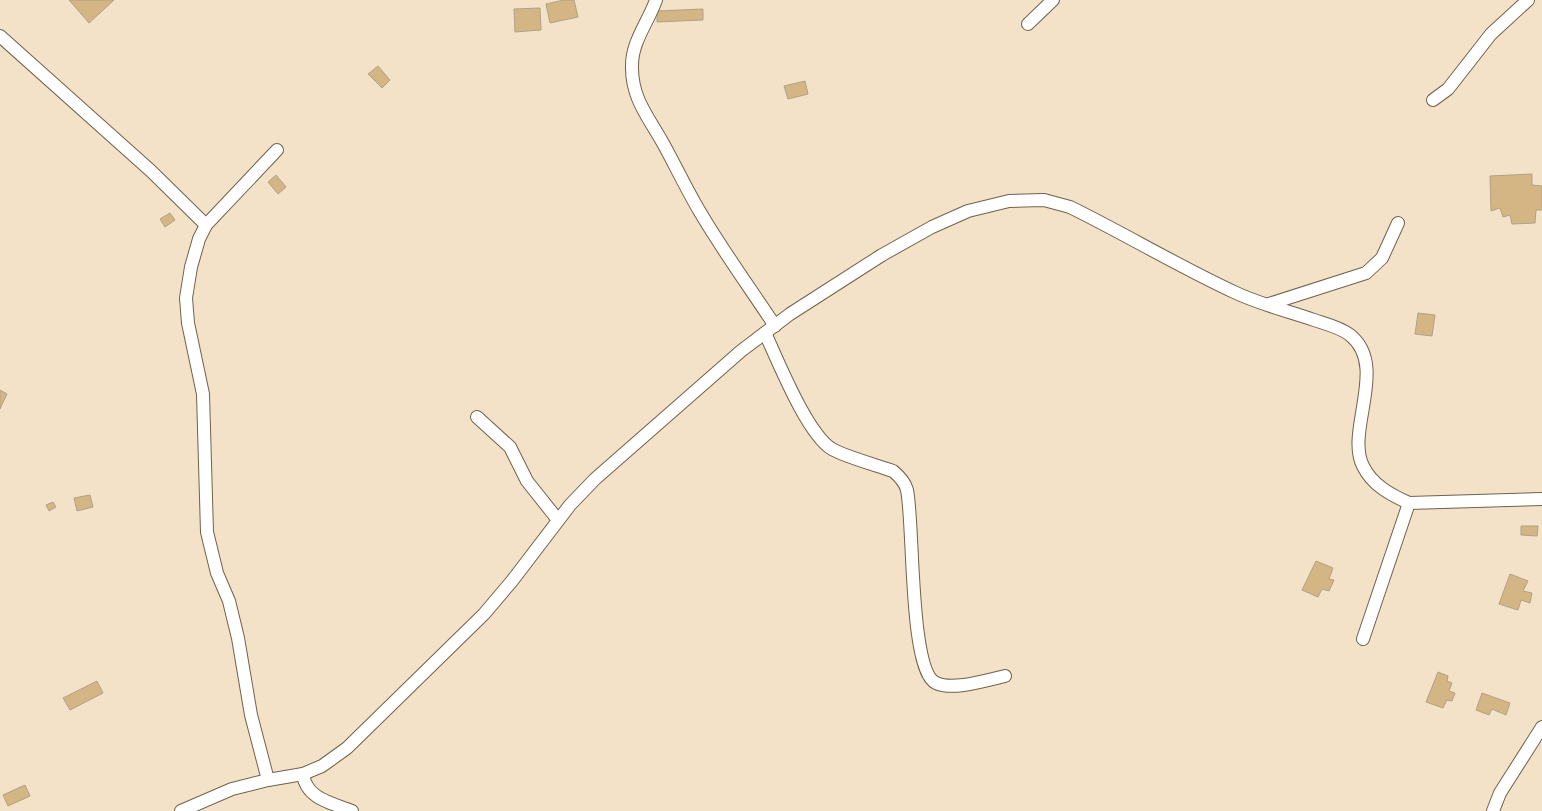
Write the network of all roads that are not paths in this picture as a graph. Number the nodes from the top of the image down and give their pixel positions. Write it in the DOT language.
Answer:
graph roads {
  1 [pos="656,0"];
  2 [pos="1053,0"];
  3 [pos="1528,0"];
  4 [pos="1028,24"];
  5 [pos="0,36"];
  6 [pos="1433,100"];
  7 [pos="277,150"];
  8 [pos="1398,223"];
  9 [pos="206,225"];
  10 [pos="1269,304"];
  11 [pos="770,329"];
  12 [pos="477,417"];
  13 [pos="1542,499"];
  14 [pos="1409,503"];
  15 [pos="558,520"];
  16 [pos="1363,639"];
  17 [pos="1005,676"];
  18 [pos="1542,727"];
  19 [pos="303,774"];
  20 [pos="268,780"];
  21 [pos="181,811"];
  22 [pos="352,811"];
  23 [pos="1493,811"];
  1 -- 11 [label="street"];
  2 -- 4 [label="street"];
  3 -- 6 [label="street"];
  5 -- 9 [label="street"];
  7 -- 9 [label="street"];
  8 -- 10 [label="street"];
  9 -- 20 [label="street"];
  10 -- 11 [label="street"];
  10 -- 14 [label="street"];
  11 -- 15 [label="street"];
  11 -- 17 [label="street"];
  12 -- 15 [label="street"];
  13 -- 14 [label="street"];
  14 -- 16 [label="street"];
  15 -- 19 [label="street"];
  18 -- 23 [label="street"];
  19 -- 20 [label="street"];
  19 -- 22 [label="street"];
  20 -- 21 [label="street"];
}
